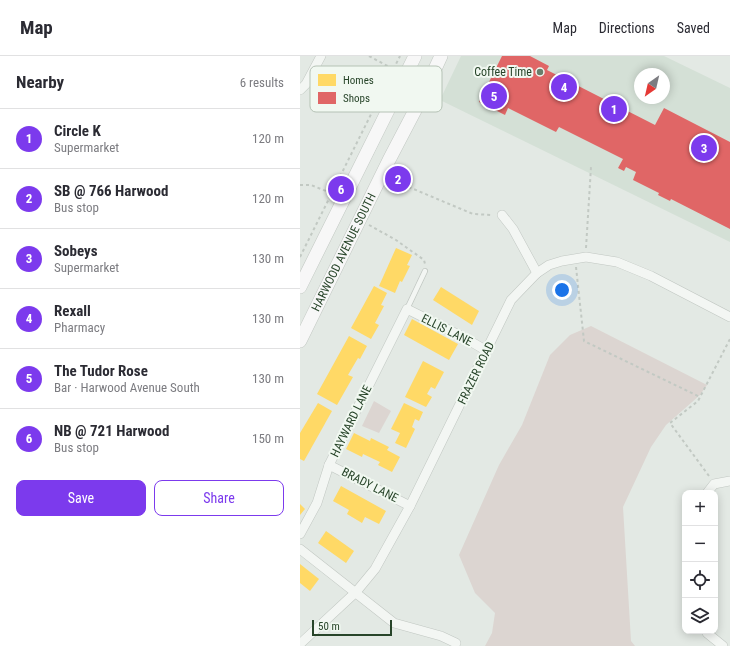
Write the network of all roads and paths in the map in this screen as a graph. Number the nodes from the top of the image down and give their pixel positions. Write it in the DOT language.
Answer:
graph roads {
  1 [pos="321,56"];
  2 [pos="369,56"];
  3 [pos="400,56"];
  4 [pos="415,56"];
  5 [pos="440,56"];
  6 [pos="316,66"];
  7 [pos="388,66"];
  8 [pos="395,66"];
  9 [pos="410,66"];
  10 [pos="436,66"];
  11 [pos="310,77"];
  12 [pos="300,90"];
  13 [pos="372,112"];
  14 [pos="387,112"];
  15 [pos="414,112"];
  16 [pos="591,167"];
  17 [pos="382,174"];
  18 [pos="300,185"];
  19 [pos="331,193"];
  20 [pos="344,199"];
  21 [pos="502,215"];
  22 [pos="361,218"];
  23 [pos="300,257"];
  24 [pos="586,257"];
  25 [pos="575,259"];
  26 [pos="425,271"];
  27 [pos="537,272"];
  28 [pos="300,287"];
  29 [pos="407,310"];
  30 [pos="730,317"];
  31 [pos="730,339"];
  32 [pos="300,341"];
  33 [pos="487,351"];
  34 [pos="700,397"];
  35 [pos="329,465"];
  36 [pos="730,481"];
  37 [pos="714,484"];
  38 [pos="709,490"];
  39 [pos="410,506"];
  40 [pos="300,534"];
  41 [pos="300,549"];
  42 [pos="356,592"];
  43 [pos="708,634"];
  44 [pos="456,643"];
  45 [pos="300,644"];
  46 [pos="723,646"];
  1 -- 6 [label="street"];
  2 -- 7 [label="path"];
  3 -- 8 [label="path"];
  4 -- 9 [label="main road, HARWOOD AVENUE SOUTH"];
  5 -- 10 [label="main road, HARWOOD AVENUE SOUTH"];
  11 -- 12 [label="street"];
  13 -- 19 [label="path"];
  14 -- 20 [label="main road, HARWOOD AVENUE SOUTH"];
  15 -- 17 [label="main road, HARWOOD AVENUE SOUTH"];
  16 -- 24 [label="path"];
  17 -- 21 [label="path"];
  17 -- 22 [label="main road, HARWOOD AVENUE SOUTH"];
  18 -- 19 [label="path"];
  19 -- 20 [label="path"];
  19 -- 23 [label="path"];
  20 -- 28 [label="main road, HARWOOD AVENUE SOUTH"];
  21 -- 27 [label="street"];
  22 -- 26 [label="path"];
  22 -- 32 [label="main road, HARWOOD AVENUE SOUTH"];
  24 -- 25 [label="street, FRAZER ROAD"];
  24 -- 30 [label="street, FRAZER ROAD"];
  25 -- 27 [label="street, FRAZER ROAD"];
  25 -- 34 [label="path"];
  26 -- 29 [label="lane"];
  27 -- 33 [label="street, FRAZER ROAD"];
  29 -- 33 [label="street, ELLIS LANE"];
  29 -- 35 [label="street, HAYWARD LANE"];
  31 -- 34 [label="path"];
  33 -- 39 [label="street, FRAZER ROAD"];
  34 -- 37 [label="path"];
  35 -- 39 [label="street, BRADY LANE"];
  35 -- 40 [label="street, HAYWARD LANE"];
  36 -- 37 [label="street"];
  37 -- 38 [label="street"];
  39 -- 42 [label="street, FRAZER ROAD"];
  41 -- 42 [label="street"];
  42 -- 44 [label="street"];
  42 -- 45 [label="street, FRAZER ROAD"];
  43 -- 46 [label="street"];
}
